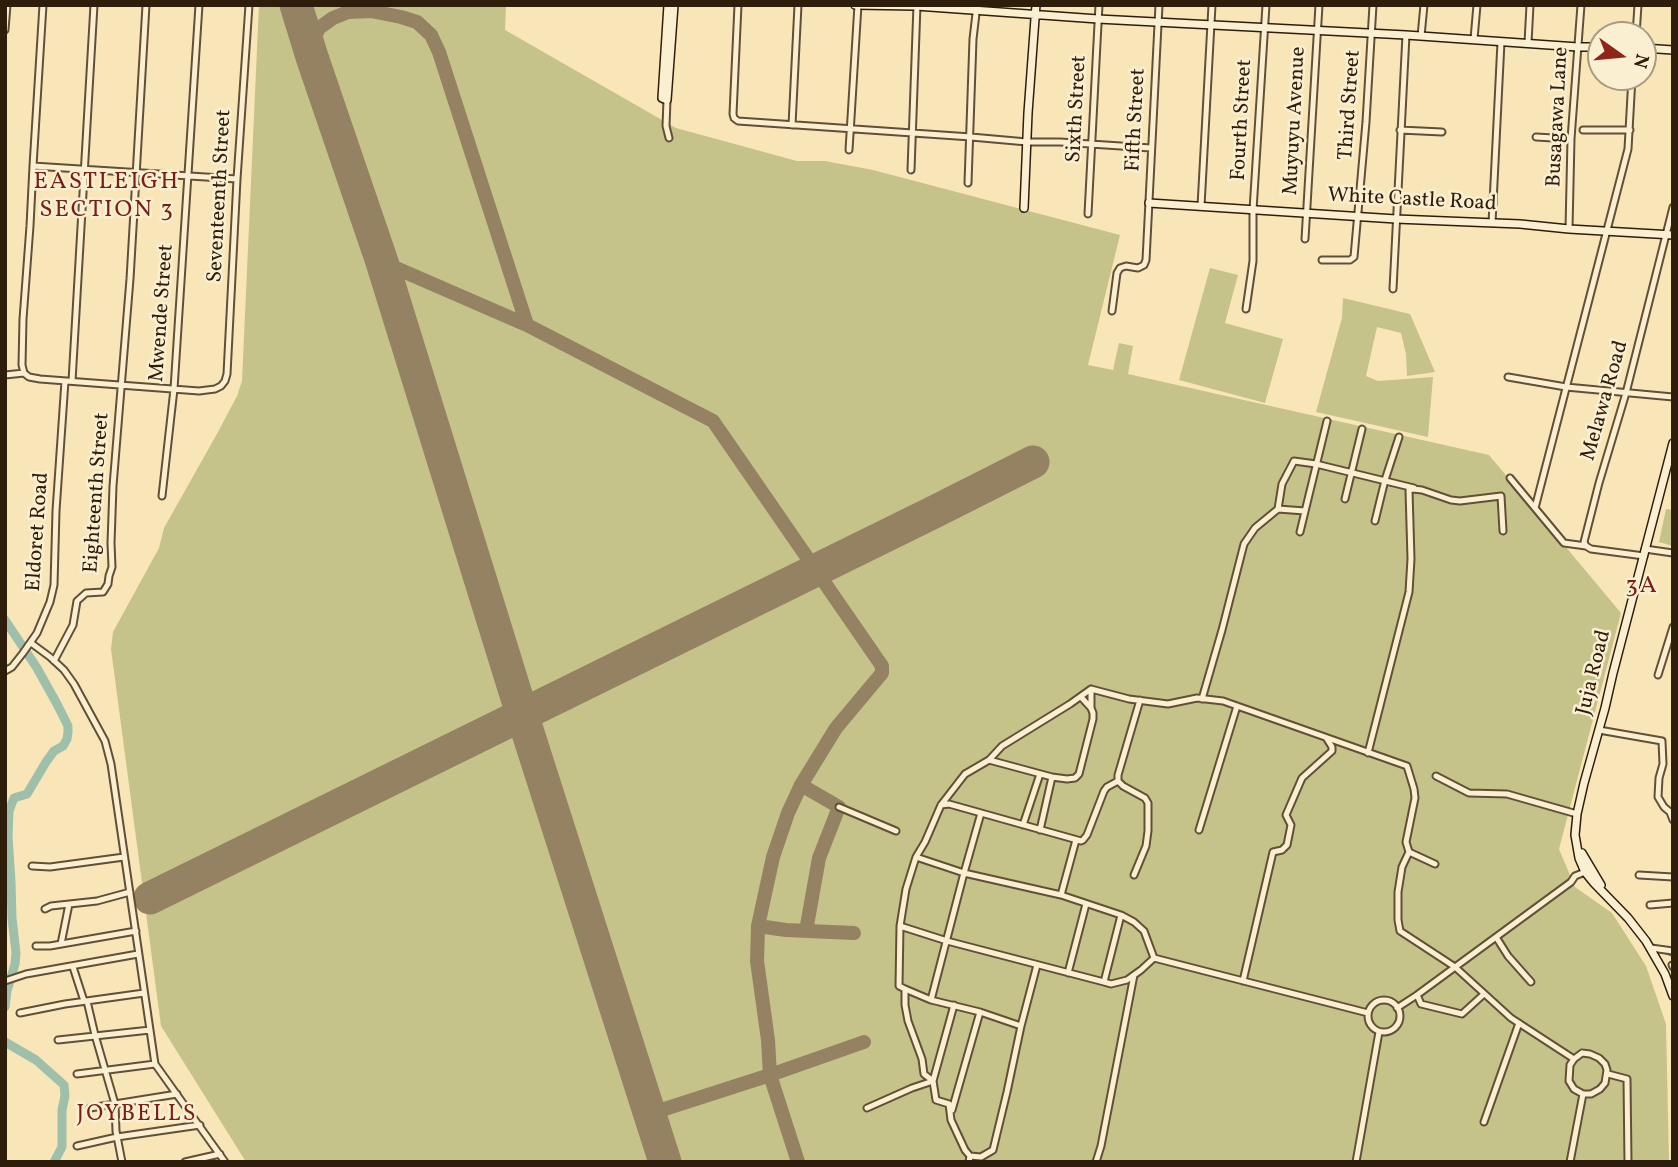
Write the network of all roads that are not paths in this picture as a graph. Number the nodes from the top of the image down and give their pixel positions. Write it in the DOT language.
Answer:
graph roads {
  1 [pos="7,5"];
  2 [pos="43,5"];
  3 [pos="94,5"];
  4 [pos="146,5"];
  5 [pos="199,5"];
  6 [pos="249,5"];
  7 [pos="668,5"];
  8 [pos="674,5"];
  9 [pos="738,5"];
  10 [pos="797,5"];
  11 [pos="857,5"];
  12 [pos="1099,5"];
  13 [pos="1159,5"];
  14 [pos="1212,5"];
  15 [pos="1266,5"];
  16 [pos="1319,5"];
  17 [pos="1373,5"];
  18 [pos="1424,5"];
  19 [pos="1477,5"];
  20 [pos="1530,5"];
  21 [pos="1581,5"];
  22 [pos="917,6"];
  23 [pos="976,8"];
  24 [pos="1036,9"];
  25 [pos="1098,19"];
  26 [pos="1158,21"];
  27 [pos="1210,24"];
  28 [pos="1264,27"];
  29 [pos="5,30"];
  30 [pos="1317,30"];
  31 [pos="1372,33"];
  32 [pos="1406,35"];
  33 [pos="1421,36"];
  34 [pos="1474,39"];
  35 [pos="1502,42"];
  36 [pos="1528,43"];
  37 [pos="1578,47"];
  38 [pos="1587,47"];
  39 [pos="1631,91"];
  40 [pos="667,100"];
  41 [pos="792,125"];
  42 [pos="850,129"];
  43 [pos="1401,130"];
  44 [pos="1583,130"];
  45 [pos="1630,130"];
  46 [pos="1442,132"];
  47 [pos="911,133"];
  48 [pos="971,136"];
  49 [pos="1535,137"];
  50 [pos="669,138"];
  51 [pos="1571,139"];
  52 [pos="1027,142"];
  53 [pos="1092,144"];
  54 [pos="1151,148"];
  55 [pos="849,150"];
  56 [pos="33,166"];
  57 [pos="84,169"];
  58 [pos="911,170"];
  59 [pos="137,173"];
  60 [pos="187,177"];
  61 [pos="237,179"];
  62 [pos="968,183"];
  63 [pos="1149,203"];
  64 [pos="1201,206"];
  65 [pos="1673,207"];
  66 [pos="1024,208"];
  67 [pos="1253,210"];
  68 [pos="1307,212"];
  69 [pos="1088,214"];
  70 [pos="1359,216"];
  71 [pos="1396,219"];
  72 [pos="1492,223"];
  73 [pos="1569,229"];
  74 [pos="1608,231"];
  75 [pos="1669,235"];
  76 [pos="1305,239"];
  77 [pos="1322,260"];
  78 [pos="1393,289"];
  79 [pos="1247,309"];
  80 [pos="1112,311"];
  81 [pos="24,373"];
  82 [pos="5,375"];
  83 [pos="1508,377"];
  84 [pos="69,381"];
  85 [pos="122,386"];
  86 [pos="221,386"];
  87 [pos="1566,387"];
  88 [pos="174,389"];
  89 [pos="1626,393"];
  90 [pos="1673,397"];
  91 [pos="1326,421"];
  92 [pos="1362,429"];
  93 [pos="1399,437"];
  94 [pos="1673,443"];
  95 [pos="1316,464"];
  96 [pos="1352,473"];
  97 [pos="1510,478"];
  98 [pos="1385,480"];
  99 [pos="1422,491"];
  100 [pos="162,496"];
  101 [pos="1345,499"];
  102 [pos="1535,508"];
  103 [pos="1278,509"];
  104 [pos="1305,511"];
  105 [pos="1375,521"];
  106 [pos="1503,531"];
  107 [pos="1300,532"];
  108 [pos="1586,546"];
  109 [pos="1644,552"];
  110 [pos="1673,553"];
  111 [pos="1673,627"];
  112 [pos="30,644"];
  113 [pos="54,661"];
  114 [pos="5,671"];
  115 [pos="1658,676"];
  116 [pos="1091,689"];
  117 [pos="1081,697"];
  118 [pos="1202,699"];
  119 [pos="1140,700"];
  120 [pos="1237,706"];
  121 [pos="1091,708"];
  122 [pos="1599,730"];
  123 [pos="1327,739"];
  124 [pos="1368,753"];
  125 [pos="989,760"];
  126 [pos="1040,774"];
  127 [pos="1436,776"];
  128 [pos="1052,777"];
  129 [pos="1118,781"];
  130 [pos="941,805"];
  131 [pos="839,807"];
  132 [pos="981,813"];
  133 [pos="1577,814"];
  134 [pos="1673,820"];
  135 [pos="1023,825"];
  136 [pos="1040,830"];
  137 [pos="1199,830"];
  138 [pos="1576,830"];
  139 [pos="896,831"];
  140 [pos="1076,840"];
  141 [pos="1409,852"];
  142 [pos="124,857"];
  143 [pos="916,857"];
  144 [pos="1435,864"];
  145 [pos="32,866"];
  146 [pos="1586,872"];
  147 [pos="964,873"];
  148 [pos="1135,875"];
  149 [pos="1639,875"];
  150 [pos="1673,877"];
  151 [pos="130,892"];
  152 [pos="1061,895"];
  153 [pos="1673,903"];
  154 [pos="69,904"];
  155 [pos="1086,904"];
  156 [pos="1616,905"];
  157 [pos="1650,905"];
  158 [pos="45,909"];
  159 [pos="1121,915"];
  160 [pos="900,926"];
  161 [pos="136,932"];
  162 [pos="1496,937"];
  163 [pos="947,941"];
  164 [pos="61,944"];
  165 [pos="36,946"];
  166 [pos="1651,948"];
  167 [pos="1673,951"];
  168 [pos="138,954"];
  169 [pos="1154,958"];
  170 [pos="1037,965"];
  171 [pos="73,967"];
  172 [pos="1455,967"];
  173 [pos="1068,973"];
  174 [pos="1134,975"];
  175 [pos="5,981"];
  176 [pos="1243,981"];
  177 [pos="1104,982"];
  178 [pos="1531,982"];
  179 [pos="905,989"];
  180 [pos="1672,991"];
  181 [pos="144,993"];
  182 [pos="1484,994"];
  183 [pos="1418,995"];
  184 [pos="931,1000"];
  185 [pos="86,1001"];
  186 [pos="954,1005"];
  187 [pos="1397,1007"];
  188 [pos="980,1012"];
  189 [pos="20,1013"];
  190 [pos="1368,1013"];
  191 [pos="1519,1024"];
  192 [pos="1021,1026"];
  193 [pos="150,1030"];
  194 [pos="1380,1032"];
  195 [pos="95,1035"];
  196 [pos="58,1040"];
  197 [pos="1574,1059"];
  198 [pos="155,1064"];
  199 [pos="105,1071"];
  200 [pos="77,1074"];
  201 [pos="1608,1074"];
  202 [pos="933,1081"];
  203 [pos="177,1094"];
  204 [pos="1583,1094"];
  205 [pos="115,1104"];
  206 [pos="90,1108"];
  207 [pos="867,1108"];
  208 [pos="951,1120"];
  209 [pos="1484,1122"];
  210 [pos="201,1125"];
  211 [pos="117,1137"];
  212 [pos="77,1146"];
  213 [pos="220,1154"];
  214 [pos="969,1159"];
  215 [pos="122,1162"];
  216 [pos="185,1162"];
  217 [pos="226,1162"];
  218 [pos="1096,1162"];
  219 [pos="1356,1162"];
  220 [pos="1570,1162"];
  221 [pos="1628,1162"];
  1 -- 29 [label="street"];
  2 -- 56 [label="street"];
  3 -- 57 [label="street, Eldoret Road"];
  4 -- 59 [label="street, Eighteenth Street"];
  5 -- 60 [label="street, Mwende Street"];
  6 -- 61 [label="street, Seventeenth Street"];
  7 -- 40 [label="street"];
  8 -- 40 [label="street"];
  9 -- 41 [label="street"];
  10 -- 41 [label="street"];
  11 -- 22 [label="street"];
  11 -- 42 [label="street"];
  12 -- 25 [label="street, Sixth Street"];
  13 -- 26 [label="street, Fifth Street"];
  14 -- 27 [label="street"];
  15 -- 28 [label="street, Fourth Street"];
  16 -- 30 [label="street, Muyuyu Avenue"];
  17 -- 31 [label="street, Third Street"];
  18 -- 33 [label="street"];
  19 -- 34 [label="street"];
  20 -- 36 [label="street"];
  21 -- 37 [label="street, Busagawa Lane"];
  22 -- 23 [label="street"];
  22 -- 47 [label="street"];
  23 -- 24 [label="street"];
  23 -- 48 [label="street"];
  24 -- 25 [label="street"];
  24 -- 52 [label="street"];
  25 -- 26 [label="street"];
  25 -- 53 [label="street, Sixth Street"];
  26 -- 27 [label="street"];
  26 -- 54 [label="street, Fifth Street"];
  27 -- 28 [label="street"];
  27 -- 64 [label="street"];
  28 -- 30 [label="street"];
  28 -- 67 [label="street, Fourth Street"];
  30 -- 31 [label="street"];
  30 -- 68 [label="street, Muyuyu Avenue"];
  31 -- 32 [label="street"];
  31 -- 70 [label="street, Third Street"];
  32 -- 33 [label="street"];
  32 -- 43 [label="street"];
  33 -- 34 [label="street"];
  34 -- 35 [label="street"];
  35 -- 36 [label="street"];
  35 -- 72 [label="street"];
  36 -- 37 [label="street"];
  37 -- 38 [label="street"];
  37 -- 51 [label="street, Busagawa Lane"];
  39 -- 45 [label="street"];
  40 -- 50 [label="street"];
  41 -- 42 [label="street"];
  42 -- 47 [label="street"];
  42 -- 55 [label="street"];
  43 -- 46 [label="street"];
  43 -- 71 [label="street"];
  44 -- 45 [label="street"];
  45 -- 74 [label="street"];
  47 -- 48 [label="street"];
  47 -- 58 [label="street"];
  48 -- 52 [label="street"];
  48 -- 62 [label="street"];
  49 -- 51 [label="street"];
  51 -- 73 [label="street, Busagawa Lane"];
  52 -- 53 [label="street"];
  52 -- 66 [label="street"];
  53 -- 54 [label="street"];
  53 -- 69 [label="street, Sixth Street"];
  54 -- 63 [label="street, Fifth Street"];
  56 -- 57 [label="street"];
  56 -- 81 [label="street"];
  57 -- 59 [label="street"];
  57 -- 84 [label="street, Eldoret Road"];
  59 -- 60 [label="street"];
  59 -- 85 [label="street, Eighteenth Street"];
  60 -- 61 [label="street"];
  60 -- 88 [label="street, Mwende Street"];
  61 -- 86 [label="street, Seventeenth Street"];
  63 -- 64 [label="street, White Castle Road"];
  63 -- 80 [label="street, Fifth Street"];
  64 -- 67 [label="street, White Castle Road"];
  65 -- 75 [label="street, Melawa Road"];
  67 -- 68 [label="street, White Castle Road"];
  67 -- 79 [label="street, Fourth Street"];
  68 -- 70 [label="street, White Castle Road"];
  68 -- 76 [label="street, Muyuyu Avenue"];
  70 -- 71 [label="street, White Castle Road"];
  70 -- 77 [label="street, Third Street"];
  71 -- 72 [label="street, White Castle Road"];
  71 -- 78 [label="street"];
  72 -- 73 [label="street, White Castle Road"];
  73 -- 74 [label="street, White Castle Road"];
  74 -- 75 [label="street, White Castle Road"];
  74 -- 87 [label="street"];
  75 -- 89 [label="street, Melawa Road"];
  81 -- 82 [label="street"];
  81 -- 84 [label="street"];
  83 -- 87 [label="street"];
  84 -- 85 [label="street, Eighteenth Street"];
  84 -- 112 [label="street, Eldoret Road"];
  85 -- 88 [label="street, Eighteenth Street"];
  85 -- 113 [label="street, Eighteenth Street"];
  86 -- 88 [label="street, Eighteenth Street"];
  87 -- 89 [label="street"];
  87 -- 102 [label="street"];
  88 -- 100 [label="street, Mwende Street"];
  89 -- 90 [label="street"];
  89 -- 108 [label="street, Melawa Road"];
  91 -- 95 [label="street"];
  92 -- 96 [label="street"];
  93 -- 98 [label="street"];
  94 -- 109 [label="street, Juja Road"];
  95 -- 96 [label="street"];
  95 -- 103 [label="street"];
  95 -- 104 [label="street"];
  96 -- 98 [label="street"];
  96 -- 101 [label="street"];
  97 -- 102 [label="street"];
  98 -- 99 [label="street"];
  98 -- 105 [label="street"];
  99 -- 106 [label="street"];
  99 -- 124 [label="street"];
  102 -- 108 [label="street"];
  103 -- 104 [label="street"];
  103 -- 118 [label="street"];
  104 -- 107 [label="street"];
  108 -- 109 [label="street"];
  109 -- 110 [label="street"];
  109 -- 122 [label="street, Juja Road"];
  111 -- 115 [label="street"];
  112 -- 113 [label="street"];
  112 -- 114 [label="street, Eldoret Road"];
  113 -- 142 [label="street"];
  116 -- 117 [label="street"];
  116 -- 119 [label="street"];
  116 -- 121 [label="street"];
  117 -- 121 [label="street"];
  117 -- 125 [label="street"];
  118 -- 119 [label="street"];
  118 -- 120 [label="street"];
  119 -- 129 [label="street"];
  120 -- 123 [label="street"];
  120 -- 137 [label="street"];
  121 -- 128 [label="street"];
  122 -- 133 [label="street, Juja Road"];
  122 -- 134 [label="street"];
  123 -- 124 [label="street"];
  123 -- 176 [label="street"];
  124 -- 141 [label="street"];
  125 -- 126 [label="street"];
  125 -- 130 [label="street"];
  126 -- 128 [label="street"];
  126 -- 135 [label="street"];
  127 -- 133 [label="street"];
  128 -- 136 [label="street"];
  129 -- 140 [label="street"];
  129 -- 148 [label="street"];
  130 -- 132 [label="street"];
  130 -- 143 [label="street"];
  131 -- 139 [label="street"];
  132 -- 135 [label="street"];
  132 -- 147 [label="street"];
  133 -- 138 [label="street, Juja Road"];
  135 -- 136 [label="street"];
  136 -- 140 [label="street"];
  138 -- 146 [label="street"];
  138 -- 156 [label="street"];
  140 -- 152 [label="street"];
  141 -- 144 [label="street"];
  141 -- 172 [label="street"];
  142 -- 145 [label="street"];
  142 -- 151 [label="street"];
  143 -- 147 [label="street"];
  143 -- 160 [label="street"];
  146 -- 156 [label="street"];
  146 -- 162 [label="street"];
  147 -- 152 [label="street"];
  147 -- 163 [label="street"];
  149 -- 150 [label="street"];
  151 -- 154 [label="street"];
  151 -- 161 [label="street"];
  152 -- 155 [label="street"];
  153 -- 157 [label="street"];
  154 -- 158 [label="street"];
  154 -- 164 [label="street"];
  155 -- 159 [label="street"];
  155 -- 173 [label="street"];
  156 -- 166 [label="street"];
  159 -- 169 [label="street"];
  159 -- 177 [label="street"];
  160 -- 163 [label="street"];
  160 -- 179 [label="street"];
  161 -- 164 [label="street"];
  161 -- 168 [label="street"];
  162 -- 172 [label="street"];
  162 -- 178 [label="street"];
  163 -- 170 [label="street"];
  163 -- 184 [label="street"];
  164 -- 165 [label="street"];
  166 -- 167 [label="street"];
  166 -- 180 [label="street"];
  168 -- 171 [label="street"];
  168 -- 181 [label="street"];
  169 -- 174 [label="street"];
  169 -- 176 [label="street"];
  170 -- 173 [label="street"];
  170 -- 192 [label="street"];
  171 -- 175 [label="street"];
  171 -- 185 [label="street"];
  172 -- 182 [label="street"];
  172 -- 183 [label="street"];
  173 -- 177 [label="street"];
  174 -- 177 [label="street"];
  174 -- 218 [label="street"];
  176 -- 190 [label="street"];
  179 -- 184 [label="street"];
  179 -- 202 [label="street"];
  181 -- 185 [label="street"];
  181 -- 193 [label="street"];
  182 -- 183 [label="street"];
  182 -- 191 [label="street"];
  183 -- 187 [label="street"];
  184 -- 186 [label="street"];
  185 -- 189 [label="street"];
  185 -- 195 [label="street"];
  186 -- 188 [label="street"];
  186 -- 202 [label="street"];
  187 -- 190 [label="street"];
  187 -- 194 [label="street"];
  188 -- 192 [label="street"];
  188 -- 208 [label="street"];
  190 -- 194 [label="street"];
  191 -- 197 [label="street"];
  191 -- 209 [label="street"];
  192 -- 214 [label="street"];
  193 -- 195 [label="street"];
  193 -- 198 [label="street"];
  194 -- 219 [label="street"];
  195 -- 196 [label="street"];
  195 -- 199 [label="street"];
  197 -- 201 [label="street"];
  197 -- 204 [label="street"];
  198 -- 199 [label="street"];
  198 -- 203 [label="street"];
  199 -- 200 [label="street"];
  199 -- 205 [label="street"];
  201 -- 204 [label="street"];
  201 -- 221 [label="street"];
  202 -- 207 [label="street"];
  202 -- 208 [label="street"];
  203 -- 205 [label="street"];
  203 -- 210 [label="street"];
  204 -- 220 [label="street"];
  205 -- 206 [label="street"];
  205 -- 211 [label="street"];
  208 -- 214 [label="street"];
  210 -- 211 [label="street"];
  210 -- 213 [label="street"];
  211 -- 212 [label="street"];
  211 -- 215 [label="street"];
  213 -- 216 [label="street"];
  213 -- 217 [label="street"];
}
